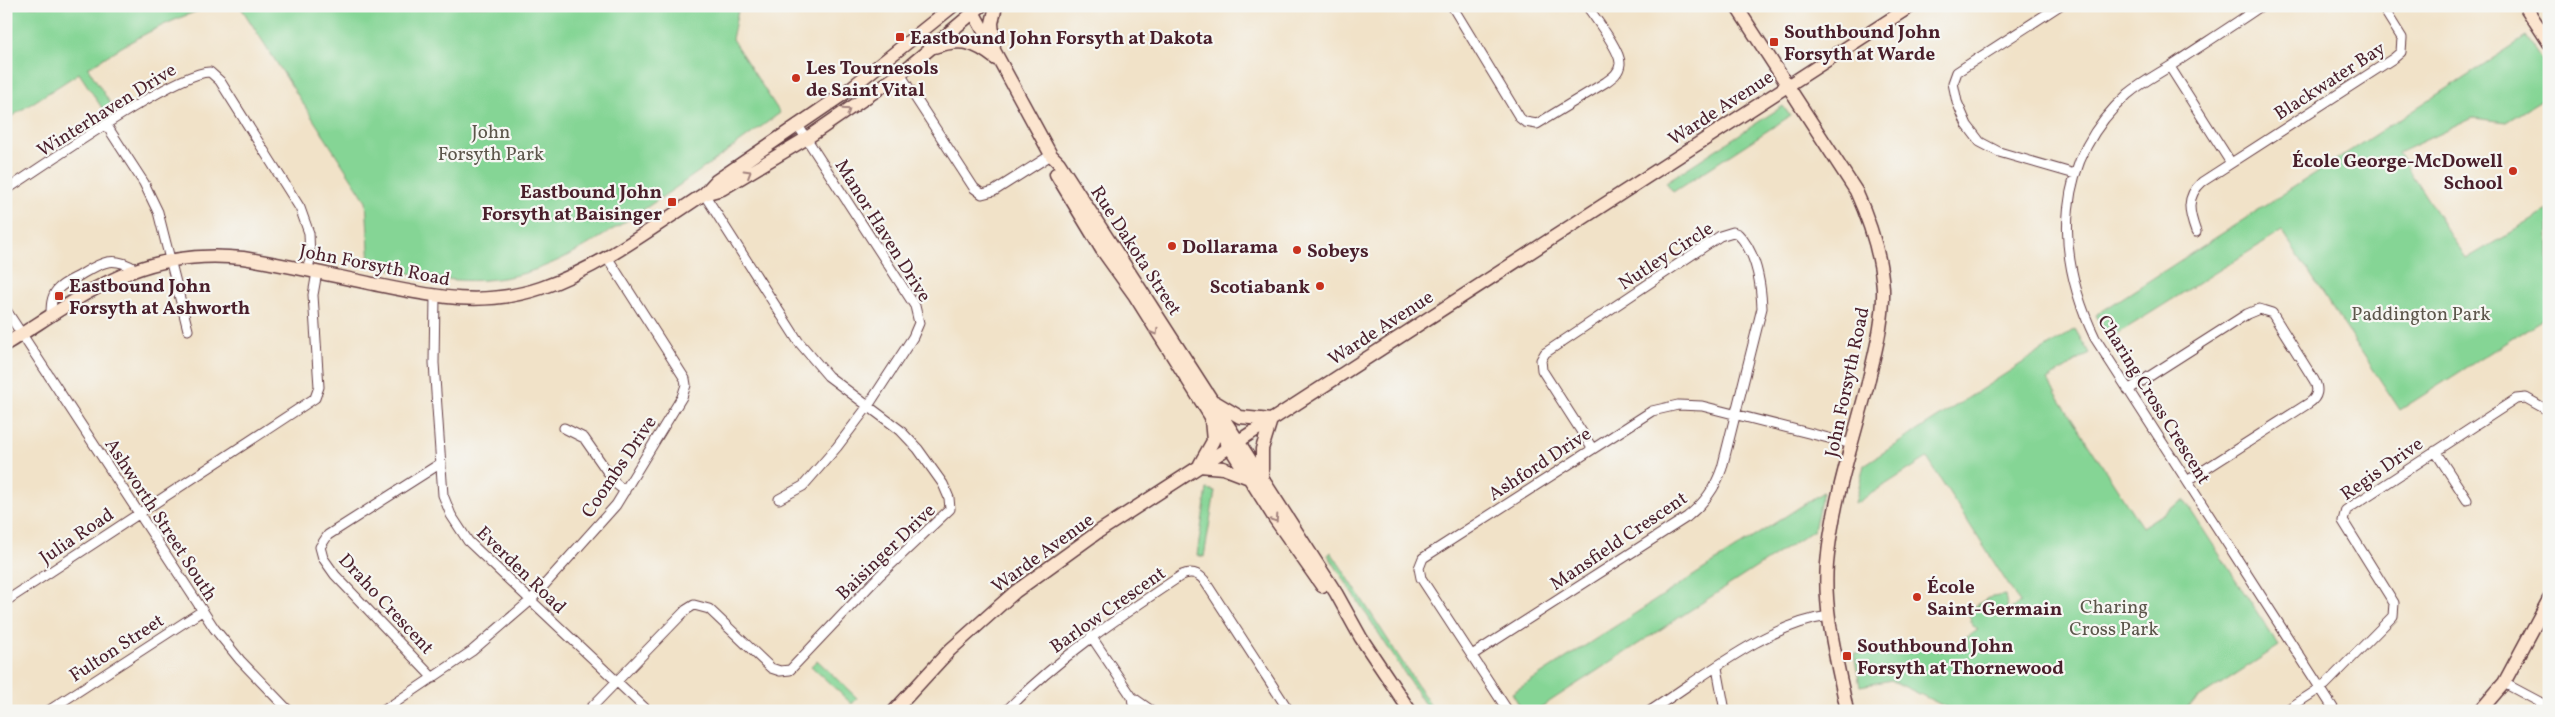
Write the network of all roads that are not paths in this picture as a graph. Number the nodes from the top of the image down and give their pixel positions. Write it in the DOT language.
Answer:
graph roads {
  1 [pos="940,6"];
  2 [pos="953,6"];
  3 [pos="996,6"];
  4 [pos="1452,6"];
  5 [pos="1588,6"];
  6 [pos="1736,6"];
  7 [pos="1911,6"];
  8 [pos="2058,6"];
  9 [pos="2261,6"];
  10 [pos="2382,6"];
  11 [pos="2525,6"];
  12 [pos="975,8"];
  13 [pos="927,27"];
  14 [pos="2549,43"];
  15 [pos="927,50"];
  16 [pos="998,61"];
  17 [pos="2170,66"];
  18 [pos="900,74"];
  19 [pos="1788,85"];
  20 [pos="797,124"];
  21 [pos="107,126"];
  22 [pos="807,138"];
  23 [pos="1051,155"];
  24 [pos="2231,163"];
  25 [pos="2075,174"];
  26 [pos="6,190"];
  27 [pos="704,194"];
  28 [pos="2196,232"];
  29 [pos="607,257"];
  30 [pos="170,260"];
  31 [pos="135,269"];
  32 [pos="312,272"];
  33 [pos="435,297"];
  34 [pos="6,310"];
  35 [pos="51,316"];
  36 [pos="188,330"];
  37 [pos="22,334"];
  38 [pos="6,344"];
  39 [pos="2128,390"];
  40 [pos="1210,400"];
  41 [pos="868,406"];
  42 [pos="2549,411"];
  43 [pos="1736,415"];
  44 [pos="1210,416"];
  45 [pos="1272,420"];
  46 [pos="564,428"];
  47 [pos="1234,444"];
  48 [pos="1852,444"];
  49 [pos="1592,448"];
  50 [pos="2435,451"];
  51 [pos="441,463"];
  52 [pos="1199,466"];
  53 [pos="1249,478"];
  54 [pos="1263,481"];
  55 [pos="2187,481"];
  56 [pos="625,491"];
  57 [pos="779,499"];
  58 [pos="2467,500"];
  59 [pos="139,513"];
  60 [pos="2549,599"];
  61 [pos="530,600"];
  62 [pos="6,601"];
  63 [pos="202,611"];
  64 [pos="1829,616"];
  65 [pos="1354,626"];
  66 [pos="1091,636"];
  67 [pos="1472,655"];
  68 [pos="1717,668"];
  69 [pos="433,678"];
  70 [pos="618,682"];
  71 [pos="2504,683"];
  72 [pos="2320,688"];
  73 [pos="1132,697"];
  74 [pos="2549,707"];
  75 [pos="286,708"];
  76 [pos="48,711"];
  77 [pos="275,711"];
  78 [pos="383,711"];
  79 [pos="588,711"];
  80 [pos="648,711"];
  81 [pos="894,711"];
  82 [pos="1006,711"];
  83 [pos="1134,711"];
  84 [pos="1152,711"];
  85 [pos="1289,711"];
  86 [pos="1410,711"];
  87 [pos="1508,711"];
  88 [pos="1650,711"];
  89 [pos="1725,711"];
  90 [pos="1848,711"];
  91 [pos="2285,711"];
  92 [pos="2335,711"];
  93 [pos="2480,711"];
  1 -- 13 [label="street"];
  2 -- 13 [label="street, John Forsyth Road"];
  3 -- 16 [label="street"];
  4 -- 5 [label="street"];
  6 -- 19 [label="street, John Forsyth Road"];
  7 -- 19 [label="street, Warde Avenue"];
  8 -- 25 [label="street"];
  9 -- 17 [label="street, Charing Cross Crescent"];
  10 -- 24 [label="street, Blackwater Bay"];
  11 -- 14 [label="street"];
  12 -- 15 [label="street, John Forsyth Road"];
  12 -- 16 [label="street"];
  13 -- 20 [label="street, John Forsyth Road"];
  15 -- 16 [label="street"];
  15 -- 18 [label="street, John Forsyth Road"];
  16 -- 23 [label="street"];
  17 -- 24 [label="street"];
  17 -- 25 [label="street, Charing Cross Crescent"];
  22 -- 18 [label="street, John Forsyth Road, one-way"];
  18 -- 23 [label="street"];
  19 -- 45 [label="street, Warde Avenue"];
  19 -- 48 [label="street, John Forsyth Road"];
  20 -- 22 [label="street, Manor Haven Drive"];
  20 -- 27 [label="street, John Forsyth Road"];
  21 -- 26 [label="street, Winterhaven Drive"];
  21 -- 30 [label="street"];
  21 -- 32 [label="street, Winterhaven Drive"];
  27 -- 22 [label="street, John Forsyth Road, one-way"];
  22 -- 41 [label="street, Manor Haven Drive"];
  23 -- 40 [label="street, Rue Dakota Street"];
  23 -- 44 [label="street, Rue Dakota Street, one-way"];
  24 -- 28 [label="street, Blackwater Bay"];
  25 -- 39 [label="street, Charing Cross Crescent"];
  27 -- 29 [label="street, John Forsyth Road"];
  27 -- 41 [label="street, Baisinger Drive"];
  29 -- 33 [label="street, John Forsyth Road"];
  29 -- 56 [label="street, Coombs Drive"];
  30 -- 31 [label="street, John Forsyth Road"];
  30 -- 32 [label="street, John Forsyth Road"];
  30 -- 36 [label="street"];
  31 -- 35 [label="street, John Forsyth Road"];
  31 -- 35 [label="street"];
  32 -- 33 [label="street, John Forsyth Road"];
  32 -- 59 [label="street, Julia Road"];
  33 -- 51 [label="street, Everden Road"];
  34 -- 37 [label="street"];
  35 -- 37 [label="street, John Forsyth Road"];
  37 -- 38 [label="street, John Forsyth Road"];
  37 -- 59 [label="street, Ashworth Street South"];
  39 -- 55 [label="street, Charing Cross Crescent"];
  39 -- 55 [label="street"];
  40 -- 45 [label="street"];
  40 -- 47 [label="street, Rue Dakota Street"];
  41 -- 57 [label="street, Manor Haven Drive"];
  41 -- 70 [label="street, Baisinger Drive"];
  42 -- 50 [label="street, Regis Drive"];
  43 -- 48 [label="street, Ashford Drive"];
  43 -- 49 [label="street, Ashford Drive"];
  43 -- 49 [label="street, Nutley Circle"];
  43 -- 67 [label="street, Mansfield Crescent"];
  44 -- 47 [label="street, Rue Dakota Street"];
  44 -- 52 [label="street"];
  45 -- 47 [label="street, Warde Avenue"];
  45 -- 54 [label="street"];
  46 -- 56 [label="street"];
  47 -- 52 [label="street, Warde Avenue"];
  47 -- 53 [label="street, Rue Dakota Street"];
  47 -- 54 [label="street, Rue Dakota Street"];
  48 -- 64 [label="street, John Forsyth Road"];
  49 -- 67 [label="street, Ashford Drive"];
  50 -- 58 [label="street"];
  50 -- 72 [label="street, Regis Drive"];
  51 -- 61 [label="street, Everden Road"];
  51 -- 69 [label="street, Draho Crescent"];
  52 -- 53 [label="street"];
  52 -- 81 [label="street, Warde Avenue"];
  53 -- 65 [label="street, Rue Dakota Street, one-way"];
  54 -- 65 [label="street, Rue Dakota Street"];
  55 -- 72 [label="street, Charing Cross Crescent"];
  56 -- 61 [label="street, Coombs Drive"];
  59 -- 62 [label="street, Julia Road"];
  59 -- 63 [label="street, Ashworth Street South"];
  60 -- 71 [label="street"];
  61 -- 69 [label="street, Coombs Drive"];
  61 -- 70 [label="street, Everden Road"];
  63 -- 75 [label="street, Ashworth Street South"];
  63 -- 76 [label="street, Fulton Street"];
  64 -- 68 [label="street"];
  64 -- 90 [label="street, John Forsyth Road"];
  65 -- 86 [label="street, Rue Dakota Street"];
  66 -- 73 [label="street"];
  66 -- 82 [label="street, Barlow Crescent"];
  66 -- 85 [label="street, Barlow Crescent"];
  67 -- 87 [label="street, Ashford Drive"];
  68 -- 88 [label="street"];
  68 -- 89 [label="street"];
  69 -- 78 [label="street, Coombs Drive"];
  70 -- 79 [label="street, Baisinger Drive"];
  70 -- 80 [label="street, Everden Road"];
  71 -- 74 [label="street"];
  71 -- 93 [label="street"];
  72 -- 91 [label="street"];
  72 -- 92 [label="street, Charing Cross Crescent"];
  73 -- 83 [label="street"];
  73 -- 84 [label="street"];
  75 -- 77 [label="street"];
}
